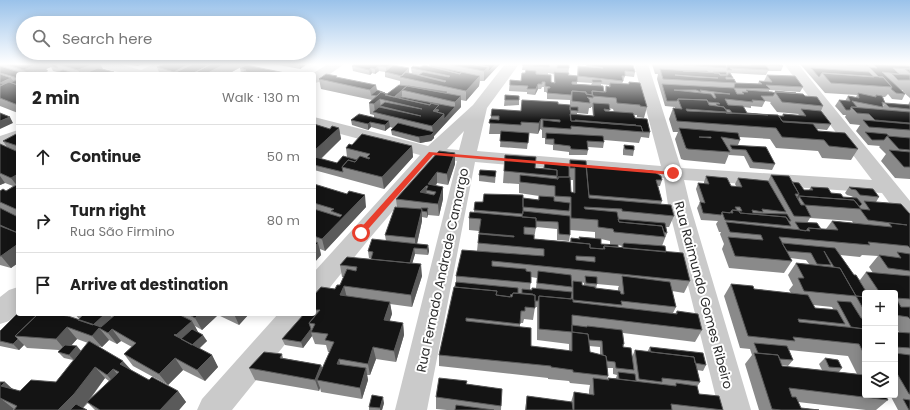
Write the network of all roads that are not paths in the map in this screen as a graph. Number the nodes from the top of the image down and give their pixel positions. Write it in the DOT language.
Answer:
graph roads {
  1 [pos="498,83"];
  2 [pos="647,83"];
  3 [pos="806,83"];
  4 [pos="479,108"];
  5 [pos="316,123"];
  6 [pos="16,136"];
  7 [pos="0,143"];
  8 [pos="432,153"];
  9 [pos="467,156"];
  10 [pos="673,173"];
  11 [pos="888,187"];
  12 [pos="910,214"];
  13 [pos="316,287"];
  14 [pos="16,299"];
  15 [pos="0,313"];
  16 [pos="292,316"];
  17 [pos="213,410"];
  18 [pos="411,410"];
  19 [pos="734,410"];
  1 -- 4 [label="street"];
  2 -- 10 [label="street, Rua Raimundo Gomes Ribeiro"];
  3 -- 11 [label="street"];
  4 -- 8 [label="street"];
  4 -- 9 [label="street, Rua Fernado Andrade Camargo"];
  5 -- 8 [label="street"];
  6 -- 7 [label="street"];
  8 -- 9 [label="street"];
  8 -- 13 [label="street"];
  9 -- 10 [label="street"];
  9 -- 18 [label="street, Rua Fernado Andrade Camargo"];
  10 -- 11 [label="street"];
  10 -- 19 [label="street, Rua Raimundo Gomes Ribeiro"];
  11 -- 12 [label="street"];
  14 -- 15 [label="street"];
  16 -- 17 [label="street"];
}
